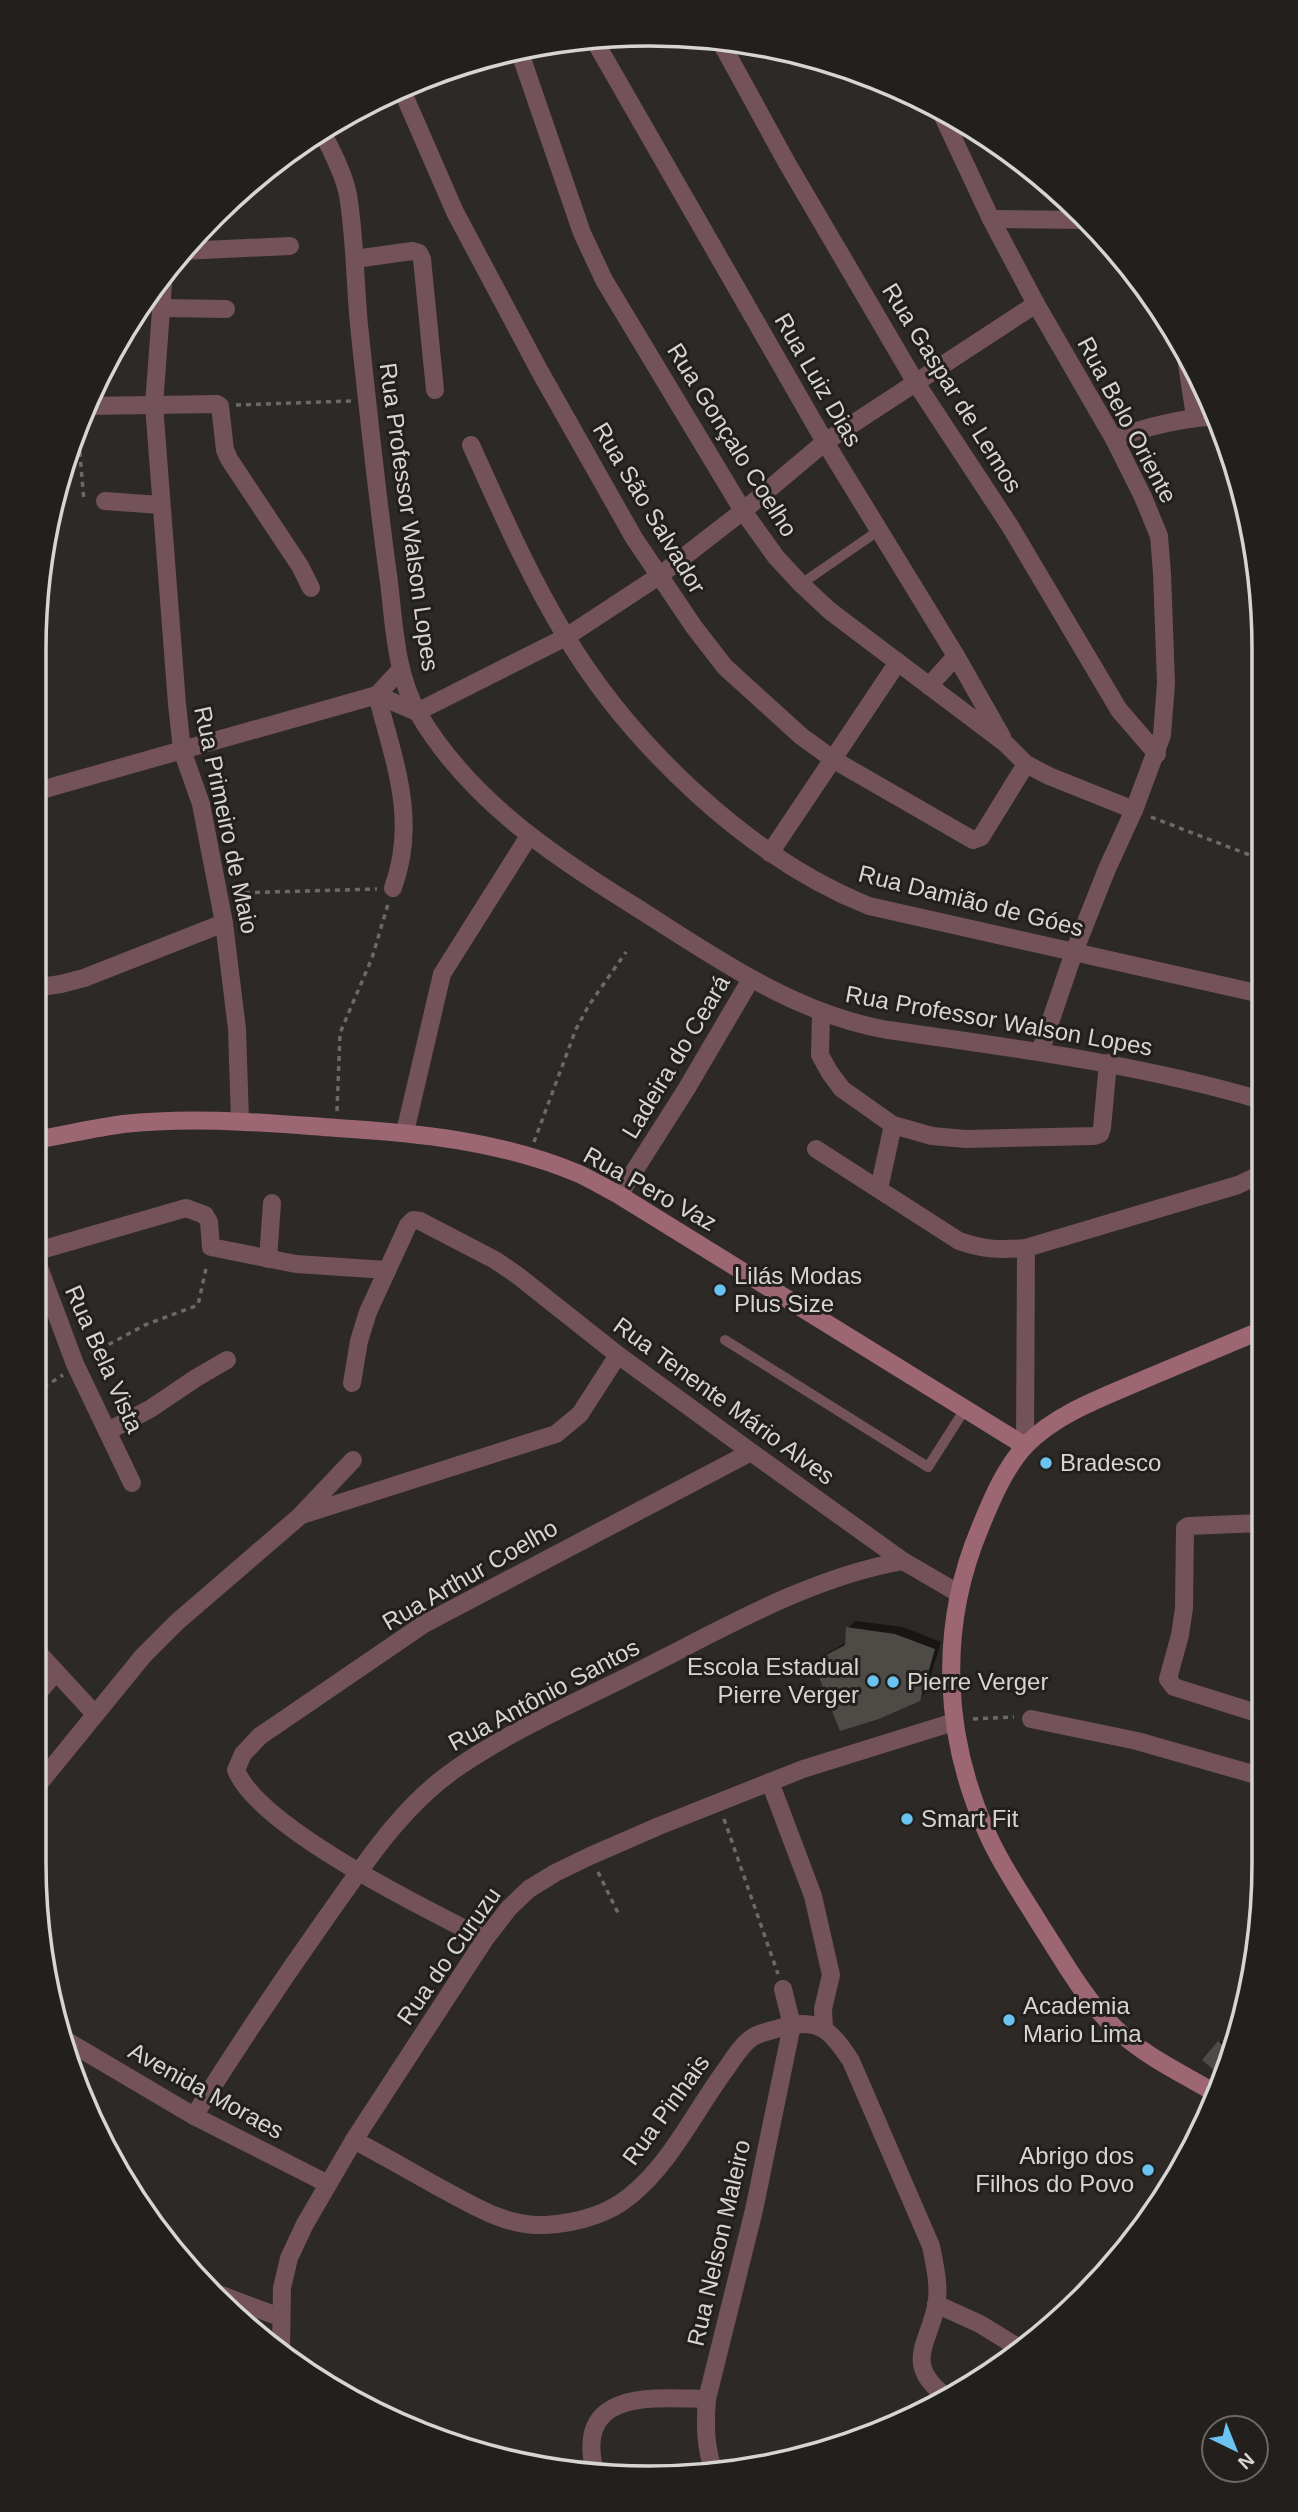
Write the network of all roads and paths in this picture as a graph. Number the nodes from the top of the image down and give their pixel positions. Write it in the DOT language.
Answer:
graph roads {
  1 [pos="599,48"];
  2 [pos="725,51"];
  3 [pos="522,59"];
  4 [pos="405,97"];
  5 [pos="946,124"];
  6 [pos="325,140"];
  7 [pos="991,219"];
  8 [pos="1074,220"];
  9 [pos="290,246"];
  10 [pos="196,250"];
  11 [pos="355,259"];
  12 [pos="163,292"];
  13 [pos="1036,304"];
  14 [pos="162,309"];
  15 [pos="226,310"];
  16 [pos="1190,381"];
  17 [pos="916,383"];
  18 [pos="435,390"];
  19 [pos="367,400"];
  20 [pos="154,404"];
  21 [pos="219,405"];
  22 [pos="97,406"];
  23 [pos="1195,417"];
  24 [pos="1206,417"];
  25 [pos="1114,439"];
  26 [pos="825,442"];
  27 [pos="471,445"];
  28 [pos="80,448"];
  29 [pos="84,501"];
  30 [pos="105,501"];
  31 [pos="161,505"];
  32 [pos="743,511"];
  33 [pos="878,531"];
  34 [pos="659,576"];
  35 [pos="801,584"];
  36 [pos="311,588"];
  37 [pos="566,637"];
  38 [pos="956,656"];
  39 [pos="898,662"];
  40 [pos="401,669"];
  41 [pos="929,686"];
  42 [pos="377,695"];
  43 [pos="417,712"];
  44 [pos="1005,743"];
  45 [pos="182,750"];
  46 [pos="1157,754"];
  47 [pos="834,760"];
  48 [pos="1026,764"];
  49 [pos="46,789"];
  50 [pos="1134,810"];
  51 [pos="529,836"];
  52 [pos="769,853"];
  53 [pos="1252,856"];
  54 [pos="393,888"];
  55 [pos="219,894"];
  56 [pos="224,923"];
  57 [pos="625,952"];
  58 [pos="1074,952"];
  59 [pos="751,979"];
  60 [pos="46,986"];
  61 [pos="1252,992"];
  62 [pos="821,1013"];
  63 [pos="1041,1052"];
  64 [pos="1108,1063"];
  65 [pos="1252,1097"];
  66 [pos="240,1120"];
  67 [pos="893,1125"];
  68 [pos="337,1128"];
  69 [pos="405,1132"];
  70 [pos="536,1136"];
  71 [pos="46,1138"];
  72 [pos="816,1149"];
  73 [pos="1252,1178"];
  74 [pos="879,1189"];
  75 [pos="619,1195"];
  76 [pos="272,1203"];
  77 [pos="211,1247"];
  78 [pos="1026,1248"];
  79 [pos="46,1249"];
  80 [pos="268,1259"];
  81 [pos="387,1270"];
  82 [pos="46,1285"];
  83 [pos="1252,1334"];
  84 [pos="725,1340"];
  85 [pos="618,1355"];
  86 [pos="227,1360"];
  87 [pos="75,1364"];
  88 [pos="352,1383"];
  89 [pos="46,1384"];
  90 [pos="965,1409"];
  91 [pos="108,1431"];
  92 [pos="1025,1446"];
  93 [pos="751,1452"];
  94 [pos="354,1460"];
  95 [pos="132,1483"];
  96 [pos="300,1516"];
  97 [pos="1252,1523"];
  98 [pos="903,1561"];
  99 [pos="958,1593"];
  100 [pos="46,1661"];
  101 [pos="56,1672"];
  102 [pos="46,1684"];
  103 [pos="1252,1711"];
  104 [pos="94,1713"];
  105 [pos="1031,1719"];
  106 [pos="954,1722"];
  107 [pos="46,1774"];
  108 [pos="1252,1774"];
  109 [pos="770,1782"];
  110 [pos="719,1802"];
  111 [pos="596,1867"];
  112 [pos="359,1872"];
  113 [pos="620,1917"];
  114 [pos="485,1938"];
  115 [pos="783,1989"];
  116 [pos="792,2025"];
  117 [pos="824,2028"];
  118 [pos="74,2045"];
  119 [pos="1209,2089"];
  120 [pos="194,2116"];
  121 [pos="354,2140"];
  122 [pos="328,2184"];
  123 [pos="232,2299"];
  124 [pos="936,2304"];
  125 [pos="280,2317"];
  126 [pos="281,2341"];
  127 [pos="1013,2344"];
  128 [pos="940,2392"];
  129 [pos="707,2399"];
  130 [pos="593,2463"];
  131 [pos="711,2463"];
  1 -- 26 [label="street, Rua Luiz Dias"];
  2 -- 17 [label="street, Rua Gaspar de Lemos"];
  3 -- 32 [label="street, Rua Gonçalo Coelho"];
  4 -- 34 [label="street, Rua São Salvador"];
  5 -- 7 [label="street, Rua Belo Oriente"];
  6 -- 11 [label="street, Rua Professor Walson Lopes"];
  7 -- 8 [label="street"];
  7 -- 13 [label="street, Rua Belo Oriente"];
  9 -- 10 [label="street"];
  11 -- 18 [label="street"];
  11 -- 19 [label="street, Rua Professor Walson Lopes"];
  12 -- 14 [label="street, Rua Primeiro de Maio"];
  13 -- 17 [label="street"];
  13 -- 25 [label="street, Rua Belo Oriente"];
  14 -- 15 [label="street"];
  14 -- 20 [label="street, Rua Primeiro de Maio"];
  16 -- 23 [label="street"];
  17 -- 26 [label="street"];
  17 -- 46 [label="street, Rua Gaspar de Lemos"];
  19 -- 21 [label="path"];
  19 -- 40 [label="street, Rua Professor Walson Lopes"];
  20 -- 21 [label="street"];
  20 -- 22 [label="street"];
  20 -- 31 [label="street, Rua Primeiro de Maio"];
  21 -- 36 [label="street"];
  23 -- 24 [label="street"];
  23 -- 25 [label="street"];
  25 -- 46 [label="street, Rua Belo Oriente"];
  26 -- 32 [label="street"];
  26 -- 33 [label="street, Rua Luiz Dias"];
  27 -- 37 [label="street, Rua Damião de Góes"];
  28 -- 29 [label="path"];
  30 -- 31 [label="street"];
  31 -- 45 [label="street, Rua Primeiro de Maio"];
  32 -- 34 [label="street"];
  32 -- 35 [label="street, Rua Gonçalo Coelho"];
  33 -- 35 [label="lane"];
  33 -- 38 [label="street, Rua Luiz Dias"];
  34 -- 37 [label="street"];
  34 -- 47 [label="street, Rua São Salvador"];
  35 -- 39 [label="street, Rua Gonçalo Coelho"];
  37 -- 43 [label="street"];
  37 -- 52 [label="street, Rua Damião de Góes"];
  38 -- 41 [label="street"];
  38 -- 44 [label="street, Rua Luiz Dias"];
  39 -- 41 [label="street, Rua Gonçalo Coelho"];
  39 -- 47 [label="street"];
  40 -- 42 [label="street"];
  40 -- 43 [label="street, Rua Professor Walson Lopes"];
  41 -- 44 [label="street, Rua Gonçalo Coelho"];
  42 -- 43 [label="street"];
  42 -- 45 [label="street"];
  42 -- 54 [label="street"];
  43 -- 51 [label="street, Rua Professor Walson Lopes"];
  44 -- 48 [label="street, Rua Gonçalo Coelho"];
  45 -- 49 [label="street"];
  45 -- 55 [label="street, Rua Primeiro de Maio"];
  46 -- 50 [label="street, Rua Belo Oriente"];
  47 -- 48 [label="street, Rua São Salvador"];
  47 -- 52 [label="street"];
  48 -- 50 [label="street, Rua Gonçalo Coelho"];
  50 -- 53 [label="path"];
  50 -- 58 [label="street, Rua Belo Oriente"];
  51 -- 59 [label="street, Rua Professor Walson Lopes"];
  51 -- 69 [label="street"];
  52 -- 58 [label="street, Rua Damião de Góes"];
  54 -- 55 [label="path"];
  54 -- 68 [label="path"];
  55 -- 56 [label="street, Rua Primeiro de Maio"];
  56 -- 60 [label="street"];
  56 -- 66 [label="street, Rua Primeiro de Maio"];
  57 -- 70 [label="path"];
  58 -- 61 [label="street, Rua Damião de Góes"];
  58 -- 63 [label="street, Rua Belo Oriente"];
  59 -- 62 [label="street, Rua Professor Walson Lopes"];
  59 -- 75 [label="street, Ladeira do Ceará"];
  62 -- 63 [label="street, Rua Professor Walson Lopes"];
  62 -- 67 [label="street"];
  63 -- 64 [label="street, Rua Professor Walson Lopes"];
  64 -- 65 [label="street, Rua Professor Walson Lopes"];
  64 -- 67 [label="street"];
  66 -- 68 [label="main road, Rua Pero Vaz"];
  66 -- 71 [label="main road, Rua Pero Vaz"];
  67 -- 74 [label="street"];
  68 -- 69 [label="main road, Rua Pero Vaz"];
  69 -- 75 [label="main road, Rua Pero Vaz"];
  72 -- 74 [label="street"];
  73 -- 78 [label="street"];
  74 -- 78 [label="street"];
  75 -- 90 [label="main road, Rua Pero Vaz"];
  76 -- 80 [label="street"];
  77 -- 79 [label="street"];
  77 -- 80 [label="street"];
  77 -- 87 [label="path"];
  78 -- 92 [label="street"];
  80 -- 81 [label="street"];
  81 -- 85 [label="street, Rua Tenente Mário Alves"];
  81 -- 88 [label="street"];
  82 -- 87 [label="street, Rua Bela Vista"];
  83 -- 92 [label="main road"];
  84 -- 90 [label="lane"];
  85 -- 93 [label="street, Rua Tenente Mário Alves"];
  85 -- 96 [label="street"];
  86 -- 91 [label="street"];
  87 -- 89 [label="path"];
  87 -- 91 [label="street, Rua Bela Vista"];
  90 -- 92 [label="main road, Rua Pero Vaz"];
  91 -- 95 [label="street, Rua Bela Vista"];
  92 -- 99 [label="main road"];
  93 -- 98 [label="street, Rua Tenente Mário Alves"];
  93 -- 112 [label="street, Rua Arthur Coelho"];
  94 -- 96 [label="street"];
  96 -- 104 [label="street"];
  97 -- 103 [label="street"];
  98 -- 99 [label="street, Rua Tenente Mário Alves"];
  98 -- 112 [label="street, Rua Antônio Santos"];
  99 -- 106 [label="main road"];
  100 -- 101 [label="street"];
  101 -- 102 [label="street"];
  101 -- 104 [label="street"];
  104 -- 107 [label="street"];
  105 -- 106 [label="path"];
  105 -- 108 [label="street"];
  106 -- 109 [label="street, Rua do Curuzu"];
  106 -- 119 [label="main road"];
  109 -- 110 [label="street, Rua do Curuzu"];
  109 -- 117 [label="street"];
  110 -- 114 [label="street, Rua do Curuzu"];
  110 -- 115 [label="path"];
  111 -- 113 [label="path"];
  112 -- 114 [label="street"];
  112 -- 120 [label="street, Rua Antônio Santos"];
  114 -- 121 [label="street, Rua do Curuzu"];
  115 -- 116 [label="street"];
  116 -- 117 [label="street, Rua Pinhais"];
  116 -- 121 [label="street, Rua Pinhais"];
  116 -- 129 [label="street, Rua Nelson Maleiro"];
  117 -- 124 [label="street"];
  118 -- 120 [label="street, Avenida Moraes"];
  120 -- 122 [label="street, Avenida Moraes"];
  121 -- 122 [label="street, Rua do Curuzu"];
  122 -- 125 [label="street, Rua do Curuzu"];
  123 -- 125 [label="street"];
  124 -- 127 [label="street"];
  124 -- 128 [label="street"];
  125 -- 126 [label="street, Rua do Curuzu"];
  129 -- 130 [label="street"];
  129 -- 131 [label="street, Rua Nelson Maleiro"];
}
